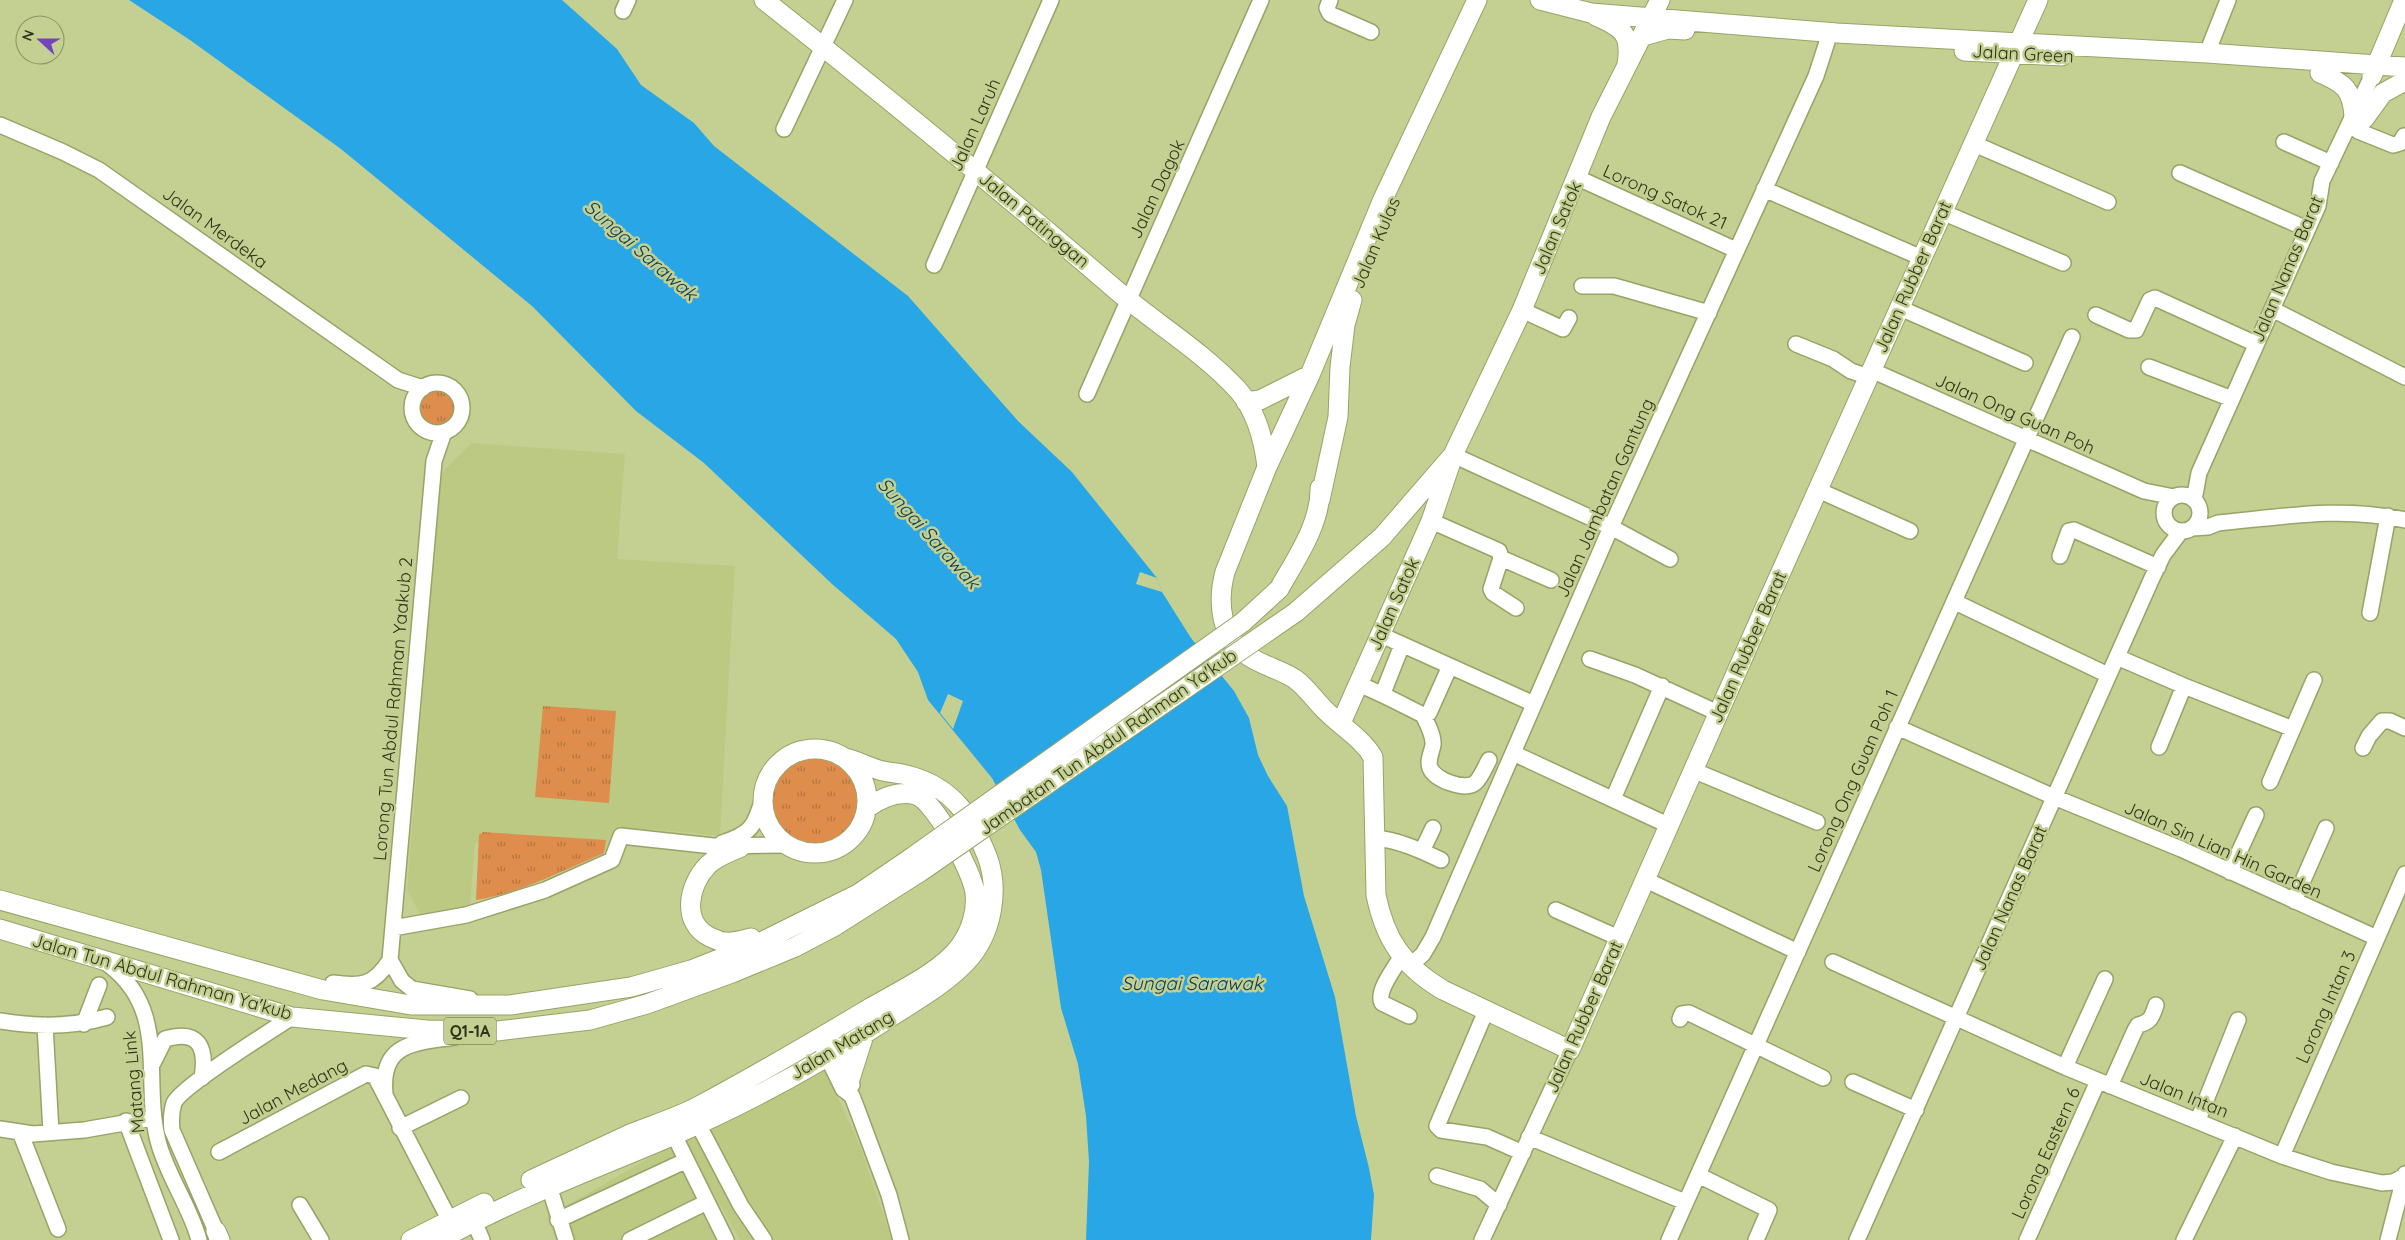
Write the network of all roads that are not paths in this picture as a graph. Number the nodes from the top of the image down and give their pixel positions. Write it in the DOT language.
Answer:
graph roads {
  1 [pos="764,0"];
  2 [pos="844,0"];
  3 [pos="1051,0"];
  4 [pos="1261,0"];
  5 [pos="1330,0"];
  6 [pos="1540,0"];
  7 [pos="1660,0"];
  8 [pos="2038,0"];
  9 [pos="2228,0"];
  10 [pos="2404,0"];
  11 [pos="1482,2"];
  12 [pos="1591,13"];
  13 [pos="1652,17"];
  14 [pos="2405,23"];
  15 [pos="1370,32"];
  16 [pos="1643,36"];
  17 [pos="1827,42"];
  18 [pos="822,46"];
  19 [pos="2017,48"];
  20 [pos="2207,53"];
  21 [pos="1627,66"];
  22 [pos="2385,70"];
  23 [pos="2320,73"];
  24 [pos="2405,77"];
  25 [pos="2405,81"];
  26 [pos="2359,122"];
  27 [pos="0,125"];
  28 [pos="784,129"];
  29 [pos="2404,136"];
  30 [pos="2284,142"];
  31 [pos="1972,143"];
  32 [pos="2331,163"];
  33 [pos="975,171"];
  34 [pos="2180,174"];
  35 [pos="1578,178"];
  36 [pos="1764,189"];
  37 [pos="2108,202"];
  38 [pos="2318,206"];
  39 [pos="1942,212"];
  40 [pos="2307,229"];
  41 [pos="1736,250"];
  42 [pos="1922,258"];
  43 [pos="2063,263"];
  44 [pos="934,265"];
  45 [pos="1582,286"];
  46 [pos="1342,296"];
  47 [pos="1128,300"];
  48 [pos="1900,308"];
  49 [pos="2272,309"];
  50 [pos="1522,310"];
  51 [pos="1709,313"];
  52 [pos="2096,315"];
  53 [pos="1569,318"];
  54 [pos="2072,337"];
  55 [pos="1796,344"];
  56 [pos="2256,344"];
  57 [pos="2025,363"];
  58 [pos="2149,367"];
  59 [pos="1870,374"];
  60 [pos="1310,376"];
  61 [pos="2405,377"];
  62 [pos="398,380"];
  63 [pos="422,388"];
  64 [pos="1087,394"];
  65 [pos="2232,399"];
  66 [pos="413,402"];
  67 [pos="1246,402"];
  68 [pos="424,429"];
  69 [pos="444,432"];
  70 [pos="2028,439"];
  71 [pos="1453,455"];
  72 [pos="434,461"];
  73 [pos="1267,467"];
  74 [pos="2199,473"];
  75 [pos="1818,490"];
  76 [pos="2144,491"];
  77 [pos="2176,496"];
  78 [pos="1320,500"];
  79 [pos="2197,506"];
  80 [pos="2388,516"];
  81 [pos="2165,519"];
  82 [pos="1431,520"];
  83 [pos="2405,520"];
  84 [pos="2218,523"];
  85 [pos="1611,527"];
  86 [pos="2187,530"];
  87 [pos="1910,531"];
  88 [pos="2060,556"];
  89 [pos="1501,558"];
  90 [pos="1670,559"];
  91 [pos="2160,561"];
  92 [pos="1551,580"];
  93 [pos="1279,589"];
  94 [pos="1955,602"];
  95 [pos="1516,608"];
  96 [pos="1296,612"];
  97 [pos="2370,613"];
  98 [pos="1379,634"];
  99 [pos="1402,645"];
  100 [pos="2117,657"];
  101 [pos="1590,659"];
  102 [pos="1450,666"];
  103 [pos="2108,675"];
  104 [pos="2314,680"];
  105 [pos="1358,684"];
  106 [pos="1662,686"];
  107 [pos="2184,686"];
  108 [pos="1383,694"];
  109 [pos="1534,704"];
  110 [pos="1718,713"];
  111 [pos="1424,715"];
  112 [pos="1341,723"];
  113 [pos="1897,727"];
  114 [pos="2405,728"];
  115 [pos="2293,729"];
  116 [pos="2159,747"];
  117 [pos="2364,748"];
  118 [pos="1513,753"];
  119 [pos="845,758"];
  120 [pos="1489,760"];
  121 [pos="1695,771"];
  122 [pos="2270,782"];
  123 [pos="2054,797"];
  124 [pos="763,798"];
  125 [pos="1613,799"];
  126 [pos="867,808"];
  127 [pos="2256,816"];
  128 [pos="1817,822"];
  129 [pos="1670,826"];
  130 [pos="1433,828"];
  131 [pos="2326,828"];
  132 [pos="1375,838"];
  133 [pos="713,846"];
  134 [pos="788,846"];
  135 [pos="741,847"];
  136 [pos="1422,851"];
  137 [pos="1441,860"];
  138 [pos="915,865"];
  139 [pos="2230,872"];
  140 [pos="2405,874"];
  141 [pos="1646,880"];
  142 [pos="0,900"];
  143 [pos="2294,901"];
  144 [pos="1556,910"];
  145 [pos="393,928"];
  146 [pos="790,928"];
  147 [pos="0,929"];
  148 [pos="1620,938"];
  149 [pos="2377,938"];
  150 [pos="1798,952"];
  151 [pos="102,959"];
  152 [pos="390,960"];
  153 [pos="1406,961"];
  154 [pos="1833,962"];
  155 [pos="279,979"];
  156 [pos="2105,979"];
  157 [pos="99,985"];
  158 [pos="2156,1005"];
  159 [pos="487,1006"];
  160 [pos="1486,1012"];
  161 [pos="1409,1016"];
  162 [pos="107,1017"];
  163 [pos="292,1017"];
  164 [pos="1957,1018"];
  165 [pos="1680,1019"];
  166 [pos="2238,1020"];
  167 [pos="0,1021"];
  168 [pos="84,1024"];
  169 [pos="45,1025"];
  170 [pos="460,1032"];
  171 [pos="864,1034"];
  172 [pos="822,1036"];
  173 [pos="1757,1045"];
  174 [pos="1570,1050"];
  175 [pos="152,1064"];
  176 [pos="2065,1067"];
  177 [pos="840,1071"];
  178 [pos="202,1078"];
  179 [pos="1823,1078"];
  180 [pos="1852,1082"];
  181 [pos="2104,1084"];
  182 [pos="461,1098"];
  183 [pos="386,1101"];
  184 [pos="1916,1110"];
  185 [pos="153,1118"];
  186 [pos="2198,1120"];
  187 [pos="126,1121"];
  188 [pos="698,1124"];
  189 [pos="400,1128"];
  190 [pos="0,1129"];
  191 [pos="20,1132"];
  192 [pos="51,1132"];
  193 [pos="674,1135"];
  194 [pos="2235,1136"];
  195 [pos="1529,1137"];
  196 [pos="219,1152"];
  197 [pos="1523,1153"];
  198 [pos="2282,1156"];
  199 [pos="685,1161"];
  200 [pos="1698,1174"];
  201 [pos="2405,1175"];
  202 [pos="1437,1176"];
  203 [pos="549,1186"];
  204 [pos="706,1202"];
  205 [pos="1686,1202"];
  206 [pos="300,1205"];
  207 [pos="1499,1205"];
  208 [pos="449,1219"];
  209 [pos="558,1220"];
  210 [pos="474,1221"];
  211 [pos="58,1229"];
  212 [pos="213,1238"];
  213 [pos="171,1240"];
  214 [pos="321,1240"];
  215 [pos="411,1240"];
  216 [pos="440,1240"];
  217 [pos="482,1240"];
  218 [pos="566,1240"];
  219 [pos="630,1240"];
  220 [pos="726,1240"];
  221 [pos="764,1240"];
  222 [pos="900,1240"];
  223 [pos="1482,1240"];
  224 [pos="1669,1240"];
  225 [pos="1756,1240"];
  226 [pos="1858,1240"];
  227 [pos="2028,1240"];
  228 [pos="2184,1240"];
  229 [pos="2388,1240"];
  1 -- 18 [label="main road, Jalan Patinggan"];
  2 -- 18 [label="street"];
  3 -- 33 [label="street, Jalan Laruh"];
  4 -- 47 [label="street, Jalan Dagok"];
  5 -- 15 [label="street"];
  6 -- 12 [label="main road"];
  7 -- 13 [label="main road, Jalan Satok"];
  8 -- 19 [label="main road, Jalan Rubber Barat"];
  9 -- 20 [label="street"];
  10 -- 22 [label="main road"];
  11 -- 46 [label="main road, Jalan Kulas"];
  11 -- 78 [label="main road, Jalan Kulas"];
  12 -- 13 [label="main road, Jalan Green"];
  12 -- 21 [label="main road"];
  13 -- 16 [label="main road, Jalan Satok"];
  13 -- 19 [label="main road, Jalan Green"];
  14 -- 22 [label="main road"];
  16 -- 17 [label="main road, Jalan Green"];
  16 -- 21 [label="main road, Jalan Satok"];
  17 -- 19 [label="main road, Jalan Green"];
  17 -- 36 [label="street, Jalan Jambatan Gantung"];
  18 -- 28 [label="street"];
  18 -- 33 [label="main road, Jalan Patinggan"];
  19 -- 20 [label="main road, Jalan Green"];
  19 -- 23 [label="main road, Jalan Green"];
  19 -- 31 [label="main road, Jalan Rubber Barat"];
  20 -- 22 [label="main road, Jalan Green"];
  21 -- 35 [label="main road, Jalan Satok"];
  22 -- 23 [label="main road, Jalan Green"];
  22 -- 24 [label="main road, Jalan Green"];
  22 -- 26 [label="street"];
  23 -- 26 [label="main road"];
  25 -- 26 [label="main road"];
  26 -- 29 [label="street"];
  26 -- 32 [label="street, Jalan Nanas Barat"];
  26 -- 38 [label="street"];
  27 -- 62 [label="street, Jalan Merdeka"];
  30 -- 32 [label="street"];
  31 -- 37 [label="street"];
  31 -- 39 [label="main road, Jalan Rubber Barat"];
  32 -- 38 [label="street, Jalan Nanas Barat"];
  33 -- 44 [label="street, Jalan Laruh"];
  33 -- 47 [label="main road, Jalan Patinggan"];
  34 -- 40 [label="street"];
  35 -- 41 [label="street, Lorong Satok 21"];
  35 -- 50 [label="main road, Jalan Satok"];
  36 -- 41 [label="street, Jalan Jambatan Gantung"];
  36 -- 42 [label="street"];
  38 -- 40 [label="street, Jalan Nanas Barat"];
  39 -- 42 [label="main road, Jalan Rubber Barat"];
  39 -- 43 [label="street"];
  40 -- 49 [label="street, Jalan Nanas Barat"];
  41 -- 51 [label="street, Jalan Jambatan Gantung"];
  42 -- 48 [label="main road, Jalan Rubber Barat"];
  45 -- 51 [label="street"];
  46 -- 60 [label="main road, Jalan Kulas"];
  46 -- 78 [label="main road, Jalan Kulas"];
  47 -- 64 [label="street, Jalan Dagok"];
  47 -- 67 [label="main road, Jalan Patinggan"];
  48 -- 57 [label="street"];
  48 -- 59 [label="main road, Jalan Rubber Barat"];
  49 -- 56 [label="street, Jalan Nanas Barat"];
  49 -- 61 [label="street"];
  50 -- 53 [label="street"];
  50 -- 71 [label="main road, Jalan Satok"];
  51 -- 85 [label="street, Jalan Jambatan Gantung"];
  52 -- 56 [label="street"];
  54 -- 70 [label="street, Lorong Ong Guan Poh 1"];
  55 -- 59 [label="street, Jalan Ong Guan Poh"];
  56 -- 65 [label="street, Jalan Nanas Barat"];
  58 -- 65 [label="street"];
  59 -- 70 [label="street, Jalan Ong Guan Poh"];
  59 -- 75 [label="main road, Jalan Rubber Barat"];
  60 -- 67 [label="main road"];
  60 -- 73 [label="main road, Jalan Kulas"];
  62 -- 63 [label="street"];
  62 -- 66 [label="street"];
  63 -- 66 [label="street"];
  63 -- 69 [label="street"];
  65 -- 74 [label="street, Jalan Nanas Barat"];
  66 -- 68 [label="street"];
  67 -- 73 [label="main road, Jalan Patinggan"];
  68 -- 69 [label="street"];
  68 -- 72 [label="street"];
  69 -- 72 [label="street"];
  70 -- 76 [label="street, Jalan Ong Guan Poh"];
  70 -- 94 [label="street, Lorong Ong Guan Poh 1"];
  71 -- 82 [label="main road, Jalan Satok"];
  71 -- 85 [label="street"];
  71 -- 96 [label="main road, Jalan Satok"];
  72 -- 145 [label="street, Lorong Tun Abdul Rahman Yaakub 2"];
  73 -- 112 [label="main road, Jalan Kulas"];
  74 -- 77 [label="street, Jalan Nanas Barat"];
  74 -- 79 [label="street, Jalan Nanas Barat"];
  75 -- 87 [label="street"];
  75 -- 110 [label="main road, Jalan Rubber Barat"];
  76 -- 77 [label="street, Jalan Ong Guan Poh"];
  76 -- 81 [label="street, Jalan Ong Guan Poh"];
  77 -- 79 [label="street"];
  77 -- 81 [label="street"];
  78 -- 93 [label="main road, Jalan Kulas"];
  79 -- 84 [label="street"];
  79 -- 86 [label="street"];
  80 -- 83 [label="street"];
  80 -- 84 [label="street"];
  80 -- 97 [label="street"];
  81 -- 86 [label="street"];
  81 -- 91 [label="street, Jalan Nanas Barat"];
  82 -- 89 [label="street"];
  82 -- 98 [label="main road, Jalan Satok"];
  84 -- 86 [label="street"];
  85 -- 90 [label="street"];
  85 -- 109 [label="street, Jalan Jambatan Gantung"];
  86 -- 91 [label="street, Jalan Nanas Barat"];
  88 -- 91 [label="street"];
  89 -- 92 [label="street"];
  89 -- 95 [label="street"];
  91 -- 100 [label="street, Jalan Nanas Barat"];
  93 -- 138 [label="main road, Jambatan Tun Abdul Rahman Ya'kub, bridge"];
  94 -- 103 [label="street"];
  94 -- 113 [label="street, Lorong Ong Guan Poh 1"];
  96 -- 138 [label="main road, Jambatan Tun Abdul Rahman Ya'kub, bridge"];
  98 -- 99 [label="street"];
  98 -- 105 [label="main road, Jalan Satok"];
  99 -- 102 [label="street"];
  99 -- 108 [label="street"];
  100 -- 103 [label="street, Jalan Nanas Barat"];
  100 -- 107 [label="street"];
  101 -- 106 [label="street"];
  102 -- 109 [label="street"];
  102 -- 111 [label="street"];
  103 -- 123 [label="street, Jalan Nanas Barat"];
  104 -- 115 [label="street"];
  105 -- 108 [label="street"];
  105 -- 112 [label="main road, Jalan Satok"];
  106 -- 110 [label="street"];
  106 -- 125 [label="street"];
  107 -- 115 [label="street"];
  107 -- 116 [label="street"];
  108 -- 111 [label="street"];
  109 -- 118 [label="street, Jalan Jambatan Gantung"];
  110 -- 121 [label="main road, Jalan Rubber Barat"];
  111 -- 120 [label="street"];
  112 -- 132 [label="main road, Jalan Kulas"];
  113 -- 123 [label="street, Jalan Sin Lian Hin Garden"];
  113 -- 150 [label="street, Lorong Ong Guan Poh 1"];
  114 -- 117 [label="street"];
  115 -- 122 [label="street"];
  118 -- 125 [label="street"];
  118 -- 153 [label="street, Jalan Jambatan Gantung"];
  119 -- 124 [label="main road"];
  119 -- 126 [label="main road"];
  119 -- 171 [label="main road, Jalan Matang"];
  121 -- 128 [label="street"];
  121 -- 129 [label="main road, Jalan Rubber Barat"];
  123 -- 139 [label="street, Jalan Sin Lian Hin Garden"];
  123 -- 164 [label="street, Jalan Nanas Barat"];
  124 -- 133 [label="street"];
  124 -- 134 [label="main road"];
  125 -- 129 [label="street"];
  126 -- 134 [label="main road"];
  126 -- 172 [label="main road, Jalan Matang"];
  127 -- 139 [label="street"];
  129 -- 141 [label="main road, Jalan Rubber Barat"];
  130 -- 136 [label="street"];
  131 -- 143 [label="street"];
  132 -- 136 [label="street"];
  132 -- 153 [label="main road, Jalan Kulas"];
  133 -- 135 [label="street"];
  133 -- 145 [label="street"];
  134 -- 135 [label="street"];
  135 -- 146 [label="main road"];
  136 -- 137 [label="street"];
  138 -- 146 [label="main road, Jalan Tun Abdul Rahman Ya'kub"];
  138 -- 170 [label="main road, Jalan Tun Abdul Rahman Ya'kub / Q1-1A"];
  139 -- 143 [label="street, Jalan Sin Lian Hin Garden"];
  140 -- 149 [label="street, Lorong Intan 3"];
  141 -- 148 [label="main road, Jalan Rubber Barat"];
  141 -- 150 [label="street"];
  142 -- 155 [label="main road, Jalan Tun Abdul Rahman Ya'kub"];
  143 -- 149 [label="street, Jalan Sin Lian Hin Garden"];
  144 -- 148 [label="street"];
  145 -- 152 [label="street, Lorong Tun Abdul Rahman Yaakub 2"];
  146 -- 159 [label="main road, Jalan Tun Abdul Rahman Ya'kub"];
  147 -- 151 [label="main road, Jalan Tun Abdul Rahman Ya'kub / Q1-1A"];
  148 -- 174 [label="main road, Jalan Rubber Barat"];
  149 -- 198 [label="street, Lorong Intan 3"];
  150 -- 173 [label="street, Lorong Ong Guan Poh 1"];
  151 -- 163 [label="main road, Jalan Tun Abdul Rahman Ya'kub / Q1-1A"];
  151 -- 175 [label="street, Matang Link"];
  152 -- 155 [label="street"];
  152 -- 159 [label="street"];
  153 -- 160 [label="main road"];
  153 -- 161 [label="street, Jalan Jambatan Gantung"];
  154 -- 164 [label="street, Jalan Intan"];
  155 -- 159 [label="main road, Jalan Tun Abdul Rahman Ya'kub"];
  156 -- 176 [label="street"];
  157 -- 168 [label="street"];
  158 -- 181 [label="street, Lorong Eastern 6"];
  160 -- 174 [label="main road"];
  160 -- 197 [label="street"];
  162 -- 168 [label="street"];
  163 -- 170 [label="main road, Jalan Tun Abdul Rahman Ya'kub / Q1-1A"];
  163 -- 178 [label="street, Matang Link"];
  164 -- 176 [label="street, Jalan Intan"];
  164 -- 184 [label="street, Jalan Nanas Barat"];
  165 -- 173 [label="street"];
  166 -- 186 [label="street"];
  167 -- 169 [label="street"];
  168 -- 169 [label="street"];
  169 -- 192 [label="street"];
  170 -- 183 [label="street"];
  171 -- 177 [label="main road, Jalan Matang"];
  171 -- 177 [label="main road"];
  172 -- 177 [label="street"];
  172 -- 208 [label="main road, Jalan Matang"];
  173 -- 179 [label="street"];
  173 -- 200 [label="street, Lorong Ong Guan Poh 1"];
  174 -- 195 [label="street, Jalan Rubber Barat"];
  175 -- 178 [label="street"];
  175 -- 185 [label="street, Matang Link"];
  176 -- 181 [label="street, Jalan Intan"];
  177 -- 188 [label="main road, Jalan Matang"];
  177 -- 222 [label="street"];
  178 -- 212 [label="street, Matang Link"];
  180 -- 184 [label="street"];
  181 -- 186 [label="street, Jalan Intan"];
  181 -- 227 [label="street, Lorong Eastern 6"];
  182 -- 189 [label="street"];
  183 -- 189 [label="street, Jalan Medang"];
  183 -- 196 [label="street, Jalan Medang"];
  184 -- 226 [label="street, Jalan Nanas Barat"];
  185 -- 187 [label="street"];
  185 -- 212 [label="street, Matang Link"];
  186 -- 194 [label="street, Jalan Intan"];
  187 -- 192 [label="street"];
  187 -- 213 [label="street"];
  188 -- 193 [label="main road, Jalan Matang"];
  188 -- 221 [label="street"];
  189 -- 208 [label="street, Jalan Medang"];
  190 -- 191 [label="street"];
  191 -- 192 [label="street"];
  191 -- 211 [label="street"];
  193 -- 199 [label="street"];
  193 -- 203 [label="main road, Jalan Matang"];
  194 -- 198 [label="street, Jalan Intan"];
  194 -- 228 [label="street"];
  195 -- 197 [label="street, Jalan Rubber Barat"];
  195 -- 205 [label="street"];
  197 -- 207 [label="street, Jalan Rubber Barat"];
  198 -- 201 [label="street, Jalan Intan"];
  199 -- 204 [label="street"];
  199 -- 209 [label="street"];
  200 -- 205 [label="street, Lorong Ong Guan Poh 1"];
  200 -- 225 [label="street"];
  201 -- 229 [label="street, Jalan Intan"];
  202 -- 207 [label="street"];
  203 -- 209 [label="street"];
  203 -- 210 [label="main road, Jalan Matang"];
  204 -- 219 [label="street"];
  204 -- 220 [label="street"];
  205 -- 224 [label="street, Lorong Ong Guan Poh 1"];
  206 -- 214 [label="street"];
  207 -- 223 [label="street, Jalan Rubber Barat"];
  208 -- 215 [label="main road, Jalan Matang"];
  209 -- 218 [label="street"];
  210 -- 216 [label="main road, Jalan Matang"];
  210 -- 217 [label="street"];
}
